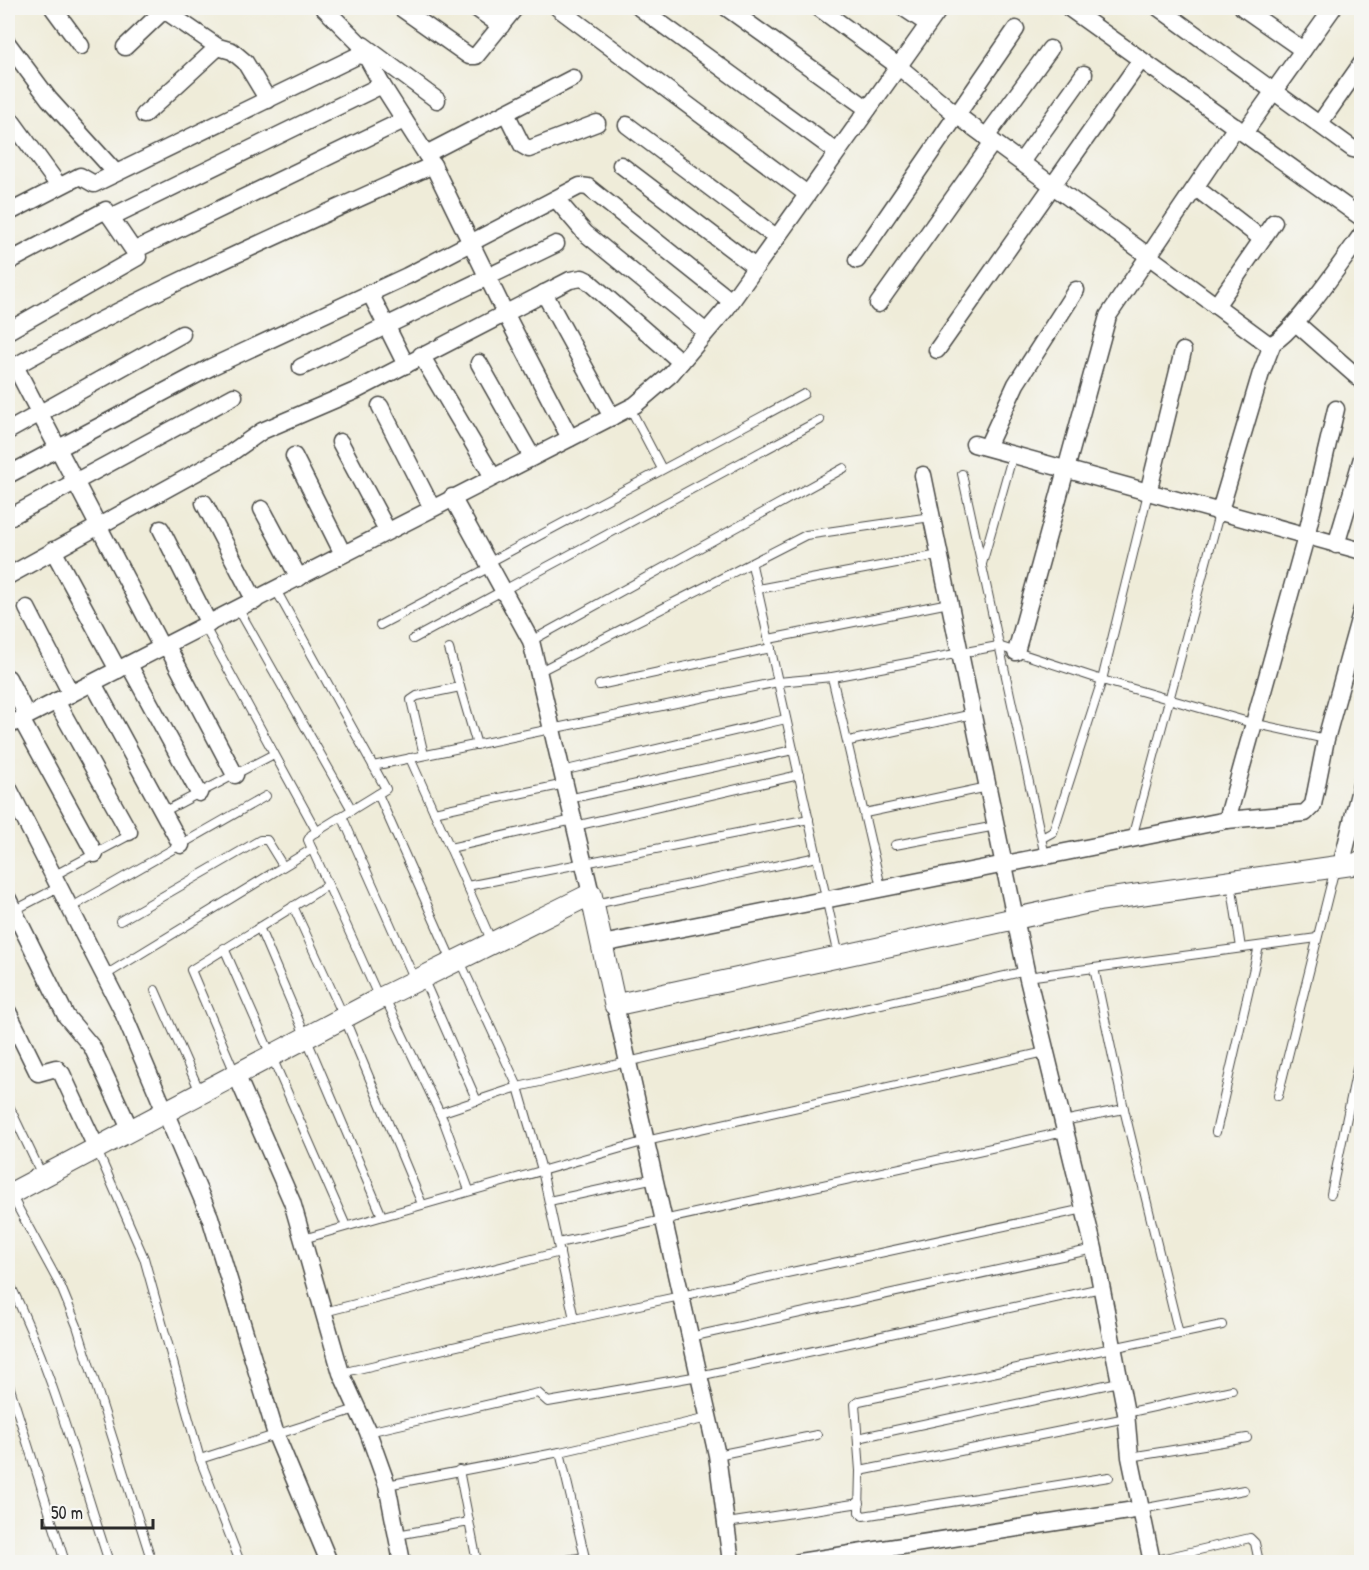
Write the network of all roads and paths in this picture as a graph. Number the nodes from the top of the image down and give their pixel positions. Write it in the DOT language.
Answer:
graph roads {
  1 [pos="53,8"];
  2 [pos="324,8"];
  3 [pos="401,8"];
  4 [pos="476,8"];
  5 [pos="515,8"];
  6 [pos="558,8"];
  7 [pos="640,8"];
  8 [pos="727,8"];
  9 [pos="819,8"];
  10 [pos="904,8"];
  11 [pos="940,8"];
  12 [pos="1068,8"];
  13 [pos="1159,8"];
  14 [pos="1243,8"];
  15 [pos="163,9"];
  16 [pos="1330,9"];
  17 [pos="928,24"];
  18 [pos="501,26"];
  19 [pos="1016,28"];
  20 [pos="8,44"];
  21 [pos="81,46"];
  22 [pos="125,47"];
  23 [pos="218,47"];
  24 [pos="361,48"];
  25 [pos="1050,49"];
  26 [pos="1303,50"];
  27 [pos="1141,60"];
  28 [pos="1362,63"];
  29 [pos="898,66"];
  30 [pos="1084,74"];
  31 [pos="573,78"];
  32 [pos="382,85"];
  33 [pos="1274,91"];
  34 [pos="268,100"];
  35 [pos="437,100"];
  36 [pos="868,109"];
  37 [pos="506,113"];
  38 [pos="144,115"];
  39 [pos="8,116"];
  40 [pos="958,116"];
  41 [pos="404,120"];
  42 [pos="597,123"];
  43 [pos="1320,123"];
  44 [pos="627,125"];
  45 [pos="1240,130"];
  46 [pos="990,140"];
  47 [pos="1362,151"];
  48 [pos="837,152"];
  49 [pos="429,160"];
  50 [pos="1021,162"];
  51 [pos="621,165"];
  52 [pos="116,173"];
  53 [pos="59,186"];
  54 [pos="1052,186"];
  55 [pos="1196,188"];
  56 [pos="807,194"];
  57 [pos="556,199"];
  58 [pos="11,206"];
  59 [pos="111,217"];
  60 [pos="1362,218"];
  61 [pos="1274,222"];
  62 [pos="1362,234"];
  63 [pos="777,238"];
  64 [pos="1262,239"];
  65 [pos="470,243"];
  66 [pos="556,244"];
  67 [pos="135,250"];
  68 [pos="1148,255"];
  69 [pos="857,260"];
  70 [pos="8,262"];
  71 [pos="755,267"];
  72 [pos="487,277"];
  73 [pos="1076,290"];
  74 [pos="370,293"];
  75 [pos="544,293"];
  76 [pos="731,301"];
  77 [pos="878,304"];
  78 [pos="1216,306"];
  79 [pos="505,314"];
  80 [pos="1296,323"];
  81 [pos="386,326"];
  82 [pos="8,330"];
  83 [pos="706,332"];
  84 [pos="182,334"];
  85 [pos="1272,345"];
  86 [pos="937,350"];
  87 [pos="1183,351"];
  88 [pos="422,355"];
  89 [pos="681,362"];
  90 [pos="479,363"];
  91 [pos="406,365"];
  92 [pos="301,367"];
  93 [pos="11,368"];
  94 [pos="1358,371"];
  95 [pos="804,394"];
  96 [pos="234,396"];
  97 [pos="380,406"];
  98 [pos="630,408"];
  99 [pos="1336,409"];
  100 [pos="39,414"];
  101 [pos="612,417"];
  102 [pos="820,420"];
  103 [pos="8,432"];
  104 [pos="570,438"];
  105 [pos="340,442"];
  106 [pos="57,448"];
  107 [pos="1013,454"];
  108 [pos="294,456"];
  109 [pos="532,457"];
  110 [pos="1362,458"];
  111 [pos="844,468"];
  112 [pos="662,469"];
  113 [pos="1068,470"];
  114 [pos="962,474"];
  115 [pos="8,475"];
  116 [pos="923,475"];
  117 [pos="493,477"];
  118 [pos="74,480"];
  119 [pos="1148,493"];
  120 [pos="452,497"];
  121 [pos="204,503"];
  122 [pos="432,508"];
  123 [pos="262,509"];
  124 [pos="1219,514"];
  125 [pos="931,517"];
  126 [pos="8,518"];
  127 [pos="97,525"];
  128 [pos="161,529"];
  129 [pos="387,530"];
  130 [pos="1306,537"];
  131 [pos="1336,544"];
  132 [pos="53,550"];
  133 [pos="1362,551"];
  134 [pos="343,554"];
  135 [pos="939,555"];
  136 [pos="489,565"];
  137 [pos="752,565"];
  138 [pos="982,568"];
  139 [pos="8,576"];
  140 [pos="299,578"];
  141 [pos="503,589"];
  142 [pos="758,589"];
  143 [pos="276,590"];
  144 [pos="255,601"];
  145 [pos="950,603"];
  146 [pos="27,608"];
  147 [pos="238,609"];
  148 [pos="1362,609"];
  149 [pos="380,624"];
  150 [pos="207,626"];
  151 [pos="413,639"];
  152 [pos="531,641"];
  153 [pos="770,643"];
  154 [pos="998,646"];
  155 [pos="164,647"];
  156 [pos="449,649"];
  157 [pos="1016,652"];
  158 [pos="960,654"];
  159 [pos="123,667"];
  160 [pos="538,672"];
  161 [pos="831,677"];
  162 [pos="8,678"];
  163 [pos="1102,680"];
  164 [pos="778,682"];
  165 [pos="93,683"];
  166 [pos="598,685"];
  167 [pos="460,687"];
  168 [pos="64,697"];
  169 [pos="1169,699"];
  170 [pos="973,714"];
  171 [pos="786,719"];
  172 [pos="18,720"];
  173 [pos="1252,723"];
  174 [pos="552,729"];
  175 [pos="1326,740"];
  176 [pos="849,741"];
  177 [pos="477,744"];
  178 [pos="793,750"];
  179 [pos="274,754"];
  180 [pos="424,755"];
  181 [pos="410,758"];
  182 [pos="373,766"];
  183 [pos="235,775"];
  184 [pos="799,775"];
  185 [pos="1362,781"];
  186 [pos="565,785"];
  187 [pos="8,787"];
  188 [pos="988,787"];
  189 [pos="199,793"];
  190 [pos="378,794"];
  191 [pos="266,796"];
  192 [pos="352,810"];
  193 [pos="164,812"];
  194 [pos="434,812"];
  195 [pos="865,813"];
  196 [pos="342,816"];
  197 [pos="809,819"];
  198 [pos="1227,820"];
  199 [pos="574,823"];
  200 [pos="996,826"];
  201 [pos="129,832"];
  202 [pos="317,832"];
  203 [pos="1042,838"];
  204 [pos="1132,838"];
  205 [pos="895,844"];
  206 [pos="181,845"];
  207 [pos="450,848"];
  208 [pos="312,849"];
  209 [pos="94,854"];
  210 [pos="1046,856"];
  211 [pos="817,857"];
  212 [pos="583,862"];
  213 [pos="1004,864"];
  214 [pos="283,866"];
  215 [pos="1346,866"];
  216 [pos="1231,881"];
  217 [pos="56,882"];
  218 [pos="328,885"];
  219 [pos="467,886"];
  220 [pos="881,887"];
  221 [pos="826,898"];
  222 [pos="592,899"];
  223 [pos="293,906"];
  224 [pos="9,908"];
  225 [pos="70,908"];
  226 [pos="1015,918"];
  227 [pos="120,921"];
  228 [pos="259,927"];
  229 [pos="1317,939"];
  230 [pos="492,942"];
  231 [pos="602,944"];
  232 [pos="1259,946"];
  233 [pos="224,948"];
  234 [pos="1241,948"];
  235 [pos="839,956"];
  236 [pos="456,961"];
  237 [pos="1094,968"];
  238 [pos="1027,974"];
  239 [pos="104,976"];
  240 [pos="419,979"];
  241 [pos="155,990"];
  242 [pos="382,997"];
  243 [pos="615,1005"];
  244 [pos="8,1012"];
  245 [pos="344,1017"];
  246 [pos="306,1037"];
  247 [pos="1362,1045"];
  248 [pos="1045,1052"];
  249 [pos="272,1054"];
  250 [pos="628,1061"];
  251 [pos="236,1074"];
  252 [pos="518,1088"];
  253 [pos="200,1092"];
  254 [pos="1278,1096"];
  255 [pos="477,1101"];
  256 [pos="8,1104"];
  257 [pos="1124,1109"];
  258 [pos="164,1111"];
  259 [pos="440,1113"];
  260 [pos="1063,1127"];
  261 [pos="130,1129"];
  262 [pos="1216,1132"];
  263 [pos="646,1141"];
  264 [pos="96,1147"];
  265 [pos="542,1170"];
  266 [pos="42,1175"];
  267 [pos="655,1179"];
  268 [pos="469,1190"];
  269 [pos="8,1192"];
  270 [pos="1331,1194"];
  271 [pos="549,1201"];
  272 [pos="422,1204"];
  273 [pos="1084,1209"];
  274 [pos="382,1215"];
  275 [pos="663,1219"];
  276 [pos="346,1226"];
  277 [pos="303,1239"];
  278 [pos="559,1247"];
  279 [pos="1094,1249"];
  280 [pos="8,1280"];
  281 [pos="1101,1288"];
  282 [pos="681,1297"];
  283 [pos="324,1312"];
  284 [pos="574,1319"];
  285 [pos="1222,1325"];
  286 [pos="1179,1334"];
  287 [pos="690,1337"];
  288 [pos="1114,1348"];
  289 [pos="341,1373"];
  290 [pos="699,1376"];
  291 [pos="8,1382"];
  292 [pos="1119,1382"];
  293 [pos="1232,1390"];
  294 [pos="356,1409"];
  295 [pos="1126,1416"];
  296 [pos="708,1418"];
  297 [pos="368,1432"];
  298 [pos="276,1435"];
  299 [pos="817,1435"];
  300 [pos="858,1438"];
  301 [pos="1247,1438"];
  302 [pos="560,1452"];
  303 [pos="717,1455"];
  304 [pos="1130,1457"];
  305 [pos="200,1459"];
  306 [pos="459,1470"];
  307 [pos="860,1471"];
  308 [pos="1109,1477"];
  309 [pos="387,1485"];
  310 [pos="1244,1490"];
  311 [pos="860,1503"];
  312 [pos="1141,1509"];
  313 [pos="469,1522"];
  314 [pos="727,1523"];
  315 [pos="397,1536"];
  316 [pos="586,1560"];
  317 [pos="151,1562"];
  318 [pos="1152,1562"];
  319 [pos="65,1563"];
  320 [pos="109,1563"];
  321 [pos="240,1563"];
  322 [pos="329,1563"];
  323 [pos="402,1563"];
  324 [pos="477,1563"];
  325 [pos="554,1563"];
  326 [pos="731,1563"];
  327 [pos="800,1563"];
  328 [pos="1259,1563"];
  1 -- 21 [label="street"];
  2 -- 24 [label="street"];
  3 -- 18 [label="street"];
  4 -- 18 [label="street"];
  5 -- 18 [label="street"];
  6 -- 56 [label="street"];
  7 -- 48 [label="street"];
  8 -- 36 [label="street"];
  9 -- 29 [label="street"];
  10 -- 17 [label="street"];
  11 -- 17 [label="street"];
  12 -- 27 [label="street"];
  13 -- 33 [label="street"];
  14 -- 26 [label="street"];
  15 -- 22 [label="street"];
  15 -- 23 [label="street"];
  16 -- 26 [label="street"];
  17 -- 29 [label="street"];
  19 -- 40 [label="street"];
  20 -- 52 [label="street"];
  23 -- 34 [label="street"];
  23 -- 38 [label="street"];
  24 -- 32 [label="street"];
  24 -- 34 [label="street"];
  24 -- 35 [label="street"];
  25 -- 46 [label="street"];
  26 -- 33 [label="street"];
  27 -- 45 [label="street"];
  27 -- 54 [label="street"];
  28 -- 43 [label="street"];
  29 -- 36 [label="street"];
  29 -- 40 [label="street"];
  30 -- 50 [label="street"];
  31 -- 37 [label="street"];
  32 -- 41 [label="street"];
  32 -- 59 [label="street"];
  33 -- 43 [label="street"];
  33 -- 45 [label="street"];
  34 -- 52 [label="street"];
  36 -- 48 [label="street"];
  37 -- 42 [label="street"];
  37 -- 49 [label="street"];
  39 -- 53 [label="street"];
  40 -- 46 [label="street"];
  40 -- 69 [label="street"];
  41 -- 49 [label="street"];
  41 -- 67 [label="street"];
  43 -- 47 [label="street"];
  44 -- 63 [label="street"];
  45 -- 55 [label="street"];
  45 -- 60 [label="street"];
  46 -- 50 [label="street"];
  46 -- 77 [label="street"];
  48 -- 56 [label="street"];
  49 -- 65 [label="street"];
  49 -- 93 [label="street"];
  50 -- 54 [label="street"];
  51 -- 71 [label="street"];
  52 -- 53 [label="street"];
  53 -- 58 [label="street"];
  54 -- 68 [label="street"];
  54 -- 86 [label="street"];
  55 -- 64 [label="street"];
  55 -- 68 [label="street"];
  56 -- 63 [label="street"];
  57 -- 65 [label="street"];
  57 -- 76 [label="street"];
  57 -- 83 [label="street"];
  59 -- 67 [label="street"];
  59 -- 70 [label="street"];
  61 -- 64 [label="street"];
  62 -- 80 [label="street"];
  63 -- 71 [label="street"];
  64 -- 78 [label="street"];
  65 -- 72 [label="street"];
  65 -- 74 [label="street"];
  66 -- 72 [label="street"];
  67 -- 82 [label="street"];
  68 -- 78 [label="street"];
  68 -- 113 [label="street"];
  71 -- 76 [label="street"];
  72 -- 79 [label="street"];
  72 -- 81 [label="street"];
  73 -- 107 [label="street"];
  74 -- 81 [label="street"];
  74 -- 106 [label="street"];
  75 -- 79 [label="street"];
  75 -- 89 [label="street"];
  75 -- 101 [label="street"];
  76 -- 83 [label="street"];
  78 -- 85 [label="street"];
  79 -- 88 [label="street"];
  79 -- 104 [label="street"];
  80 -- 85 [label="street"];
  80 -- 94 [label="street"];
  81 -- 91 [label="street"];
  81 -- 92 [label="street"];
  83 -- 89 [label="street"];
  84 -- 100 [label="street"];
  85 -- 124 [label="street"];
  87 -- 119 [label="street"];
  88 -- 91 [label="street"];
  88 -- 117 [label="street"];
  89 -- 98 [label="street"];
  90 -- 109 [label="street"];
  91 -- 127 [label="street"];
  93 -- 100 [label="street"];
  95 -- 112 [label="lane"];
  96 -- 118 [label="street"];
  97 -- 122 [label="street"];
  98 -- 101 [label="street"];
  98 -- 112 [label="lane"];
  99 -- 130 [label="street"];
  100 -- 103 [label="street"];
  100 -- 106 [label="street"];
  101 -- 104 [label="street"];
  102 -- 141 [label="lane"];
  104 -- 109 [label="street"];
  105 -- 129 [label="street"];
  106 -- 115 [label="street"];
  106 -- 118 [label="street"];
  107 -- 113 [label="street"];
  107 -- 138 [label="lane"];
  108 -- 134 [label="street"];
  109 -- 117 [label="street"];
  110 -- 131 [label="street"];
  111 -- 152 [label="lane"];
  112 -- 136 [label="lane"];
  113 -- 119 [label="street"];
  113 -- 157 [label="street"];
  114 -- 138 [label="lane"];
  116 -- 125 [label="street"];
  117 -- 120 [label="street"];
  118 -- 126 [label="street"];
  118 -- 127 [label="street"];
  119 -- 124 [label="street"];
  119 -- 163 [label="lane"];
  120 -- 122 [label="street"];
  120 -- 136 [label="street"];
  121 -- 144 [label="street"];
  122 -- 129 [label="street"];
  123 -- 140 [label="street"];
  124 -- 130 [label="street"];
  124 -- 169 [label="lane"];
  125 -- 135 [label="street"];
  125 -- 137 [label="lane"];
  127 -- 132 [label="street"];
  127 -- 155 [label="street"];
  128 -- 150 [label="street"];
  129 -- 134 [label="street"];
  130 -- 131 [label="street"];
  130 -- 173 [label="street"];
  131 -- 133 [label="street"];
  132 -- 139 [label="street"];
  132 -- 159 [label="street"];
  134 -- 140 [label="street"];
  135 -- 142 [label="lane"];
  135 -- 145 [label="street"];
  136 -- 141 [label="street"];
  136 -- 149 [label="lane"];
  137 -- 142 [label="lane"];
  137 -- 160 [label="lane"];
  138 -- 154 [label="lane"];
  140 -- 143 [label="street"];
  141 -- 151 [label="lane"];
  141 -- 152 [label="street"];
  142 -- 153 [label="lane"];
  143 -- 144 [label="street"];
  143 -- 182 [label="lane"];
  144 -- 147 [label="street"];
  145 -- 153 [label="lane"];
  145 -- 158 [label="street"];
  146 -- 168 [label="street"];
  147 -- 150 [label="street"];
  147 -- 192 [label="lane"];
  148 -- 175 [label="street"];
  150 -- 155 [label="street"];
  150 -- 179 [label="lane"];
  152 -- 160 [label="street"];
  153 -- 164 [label="lane"];
  153 -- 166 [label="lane"];
  154 -- 157 [label="lane"];
  154 -- 158 [label="lane"];
  154 -- 203 [label="lane"];
  155 -- 159 [label="street"];
  155 -- 183 [label="street"];
  156 -- 167 [label="lane"];
  157 -- 163 [label="lane"];
  158 -- 161 [label="lane"];
  158 -- 170 [label="street"];
  159 -- 165 [label="street"];
  159 -- 189 [label="street"];
  160 -- 174 [label="street"];
  161 -- 164 [label="lane"];
  161 -- 176 [label="lane"];
  162 -- 172 [label="street"];
  163 -- 169 [label="lane"];
  163 -- 203 [label="lane"];
  164 -- 171 [label="lane"];
  164 -- 174 [label="lane"];
  165 -- 168 [label="street"];
  165 -- 193 [label="street"];
  167 -- 177 [label="lane"];
  167 -- 180 [label="lane"];
  168 -- 172 [label="street"];
  168 -- 201 [label="street"];
  169 -- 173 [label="lane"];
  169 -- 204 [label="lane"];
  170 -- 176 [label="lane"];
  170 -- 188 [label="street"];
  171 -- 178 [label="lane"];
  171 -- 186 [label="lane"];
  172 -- 209 [label="street"];
  173 -- 175 [label="lane"];
  173 -- 198 [label="street"];
  174 -- 177 [label="lane"];
  174 -- 186 [label="street"];
  175 -- 198 [label="street"];
  176 -- 195 [label="lane"];
  177 -- 180 [label="lane"];
  178 -- 184 [label="lane"];
  178 -- 186 [label="lane"];
  179 -- 183 [label="lane"];
  179 -- 202 [label="lane"];
  180 -- 181 [label="lane"];
  181 -- 182 [label="lane"];
  181 -- 194 [label="lane"];
  182 -- 190 [label="lane"];
  183 -- 189 [label="lane"];
  184 -- 197 [label="lane"];
  184 -- 199 [label="lane"];
  185 -- 215 [label="street"];
  186 -- 194 [label="lane"];
  186 -- 199 [label="street"];
  187 -- 217 [label="street"];
  188 -- 195 [label="lane"];
  188 -- 200 [label="street"];
  189 -- 193 [label="lane"];
  190 -- 192 [label="lane"];
  190 -- 236 [label="lane"];
  191 -- 206 [label="lane"];
  192 -- 196 [label="lane"];
  193 -- 206 [label="street"];
  194 -- 207 [label="lane"];
  195 -- 220 [label="lane"];
  196 -- 202 [label="lane"];
  196 -- 240 [label="lane"];
  197 -- 211 [label="lane"];
  197 -- 212 [label="lane"];
  198 -- 204 [label="street"];
  199 -- 207 [label="lane"];
  199 -- 212 [label="street"];
  200 -- 205 [label="lane"];
  200 -- 213 [label="street"];
  201 -- 209 [label="lane"];
  202 -- 208 [label="lane"];
  203 -- 210 [label="lane"];
  204 -- 210 [label="street"];
  206 -- 225 [label="lane"];
  207 -- 219 [label="lane"];
  208 -- 214 [label="lane"];
  208 -- 218 [label="lane"];
  209 -- 217 [label="lane"];
  210 -- 213 [label="street"];
  211 -- 221 [label="lane"];
  211 -- 222 [label="lane"];
  212 -- 219 [label="lane"];
  212 -- 222 [label="street"];
  213 -- 220 [label="street"];
  213 -- 226 [label="street"];
  214 -- 227 [label="lane"];
  214 -- 239 [label="lane"];
  215 -- 216 [label="street"];
  215 -- 229 [label="lane"];
  216 -- 226 [label="street"];
  216 -- 234 [label="lane"];
  217 -- 224 [label="lane"];
  217 -- 225 [label="street"];
  218 -- 223 [label="lane"];
  218 -- 242 [label="lane"];
  219 -- 230 [label="lane"];
  220 -- 221 [label="street"];
  221 -- 231 [label="street"];
  221 -- 235 [label="lane"];
  222 -- 230 [label="street"];
  222 -- 231 [label="street"];
  223 -- 228 [label="lane"];
  223 -- 245 [label="lane"];
  224 -- 261 [label="street"];
  225 -- 239 [label="street"];
  226 -- 235 [label="street"];
  226 -- 238 [label="street"];
  228 -- 233 [label="lane"];
  228 -- 246 [label="lane"];
  229 -- 232 [label="lane"];
  229 -- 254 [label="lane"];
  230 -- 236 [label="street"];
  231 -- 243 [label="street"];
  232 -- 234 [label="lane"];
  232 -- 262 [label="lane"];
  233 -- 249 [label="lane"];
  233 -- 251 [label="lane"];
  234 -- 237 [label="lane"];
  235 -- 243 [label="street"];
  236 -- 240 [label="street"];
  236 -- 252 [label="lane"];
  237 -- 238 [label="lane"];
  237 -- 257 [label="lane"];
  238 -- 248 [label="street"];
  238 -- 250 [label="lane"];
  239 -- 258 [label="street"];
  240 -- 242 [label="street"];
  240 -- 255 [label="lane"];
  241 -- 253 [label="lane"];
  242 -- 245 [label="street"];
  242 -- 259 [label="lane"];
  243 -- 250 [label="street"];
  244 -- 264 [label="street"];
  245 -- 246 [label="street"];
  245 -- 272 [label="lane"];
  246 -- 249 [label="street"];
  246 -- 274 [label="lane"];
  247 -- 270 [label="lane"];
  248 -- 260 [label="street"];
  248 -- 263 [label="lane"];
  249 -- 251 [label="street"];
  249 -- 276 [label="lane"];
  250 -- 252 [label="lane"];
  250 -- 263 [label="street"];
  251 -- 253 [label="street"];
  251 -- 277 [label="street"];
  252 -- 255 [label="lane"];
  252 -- 265 [label="lane"];
  253 -- 258 [label="street"];
  255 -- 259 [label="lane"];
  256 -- 266 [label="lane"];
  257 -- 260 [label="lane"];
  257 -- 286 [label="lane"];
  258 -- 261 [label="street"];
  258 -- 298 [label="street"];
  259 -- 268 [label="lane"];
  260 -- 273 [label="street"];
  260 -- 275 [label="lane"];
  261 -- 264 [label="street"];
  263 -- 265 [label="lane"];
  263 -- 267 [label="street"];
  264 -- 266 [label="street"];
  264 -- 305 [label="lane"];
  265 -- 268 [label="lane"];
  265 -- 271 [label="lane"];
  266 -- 269 [label="street"];
  267 -- 271 [label="lane"];
  267 -- 275 [label="street"];
  268 -- 272 [label="lane"];
  269 -- 317 [label="lane"];
  271 -- 278 [label="lane"];
  272 -- 274 [label="lane"];
  273 -- 279 [label="street"];
  273 -- 282 [label="lane"];
  274 -- 276 [label="lane"];
  275 -- 278 [label="lane"];
  275 -- 282 [label="street"];
  276 -- 277 [label="lane"];
  277 -- 283 [label="street"];
  278 -- 283 [label="lane"];
  278 -- 284 [label="lane"];
  279 -- 281 [label="street"];
  279 -- 287 [label="lane"];
  280 -- 320 [label="lane"];
  281 -- 288 [label="street"];
  281 -- 290 [label="lane"];
  282 -- 284 [label="lane"];
  282 -- 287 [label="street"];
  283 -- 289 [label="street"];
  284 -- 289 [label="lane"];
  285 -- 286 [label="lane"];
  286 -- 288 [label="lane"];
  287 -- 290 [label="street"];
  288 -- 292 [label="street"];
  288 -- 300 [label="lane"];
  289 -- 294 [label="street"];
  290 -- 296 [label="street"];
  290 -- 297 [label="lane"];
  291 -- 319 [label="lane"];
  292 -- 295 [label="street"];
  292 -- 300 [label="lane"];
  293 -- 295 [label="lane"];
  294 -- 297 [label="street"];
  294 -- 298 [label="lane"];
  295 -- 304 [label="street"];
  295 -- 307 [label="lane"];
  296 -- 302 [label="lane"];
  296 -- 303 [label="street"];
  297 -- 309 [label="street"];
  298 -- 305 [label="lane"];
  298 -- 322 [label="street"];
  299 -- 303 [label="lane"];
  300 -- 307 [label="lane"];
  301 -- 304 [label="lane"];
  302 -- 306 [label="lane"];
  302 -- 316 [label="lane"];
  303 -- 314 [label="street"];
  304 -- 312 [label="street"];
  305 -- 321 [label="lane"];
  306 -- 309 [label="lane"];
  306 -- 313 [label="lane"];
  307 -- 311 [label="lane"];
  308 -- 311 [label="lane"];
  309 -- 315 [label="street"];
  310 -- 312 [label="lane"];
  311 -- 314 [label="lane"];
  312 -- 318 [label="street"];
  312 -- 327 [label="street"];
  313 -- 315 [label="lane"];
  313 -- 324 [label="lane"];
  314 -- 326 [label="street"];
  315 -- 323 [label="street"];
  316 -- 325 [label="lane"];
  318 -- 328 [label="lane"];
}
